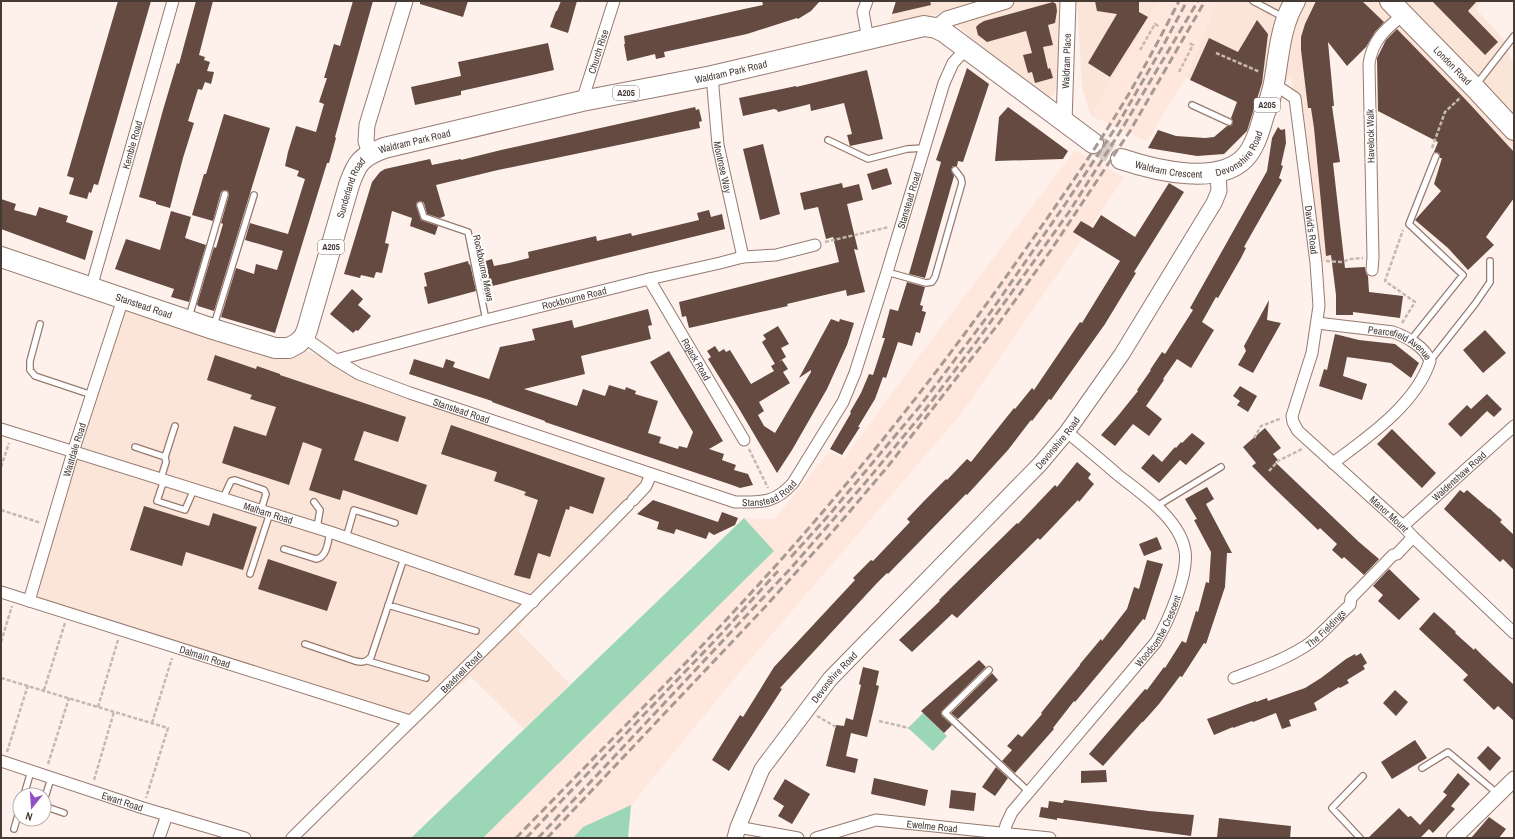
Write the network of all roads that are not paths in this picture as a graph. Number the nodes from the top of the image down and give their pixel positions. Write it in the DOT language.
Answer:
graph roads {
  1 [pos="173,1"];
  2 [pos="405,1"];
  3 [pos="614,1"];
  4 [pos="867,1"];
  5 [pos="1006,1"];
  6 [pos="1068,1"];
  7 [pos="1253,1"];
  8 [pos="1295,1"];
  9 [pos="1397,8"];
  10 [pos="1287,20"];
  11 [pos="936,28"];
  12 [pos="1514,36"];
  13 [pos="868,39"];
  14 [pos="966,49"];
  15 [pos="712,76"];
  16 [pos="1274,81"];
  17 [pos="1474,87"];
  18 [pos="582,101"];
  19 [pos="1192,105"];
  20 [pos="1064,122"];
  21 [pos="1229,122"];
  22 [pos="1514,130"];
  23 [pos="828,140"];
  24 [pos="1093,143"];
  25 [pos="924,148"];
  26 [pos="370,154"];
  27 [pos="1436,156"];
  28 [pos="1121,159"];
  29 [pos="955,170"];
  30 [pos="1218,172"];
  31 [pos="225,194"];
  32 [pos="254,195"];
  33 [pos="420,205"];
  34 [pos="815,245"];
  35 [pos="1,257"];
  36 [pos="743,257"];
  37 [pos="1490,261"];
  38 [pos="1372,270"];
  39 [pos="887,272"];
  40 [pos="649,279"];
  41 [pos="91,288"];
  42 [pos="123,299"];
  43 [pos="486,320"];
  44 [pos="188,321"];
  45 [pos="1317,323"];
  46 [pos="40,324"];
  47 [pos="213,329"];
  48 [pos="1410,341"];
  49 [pos="296,343"];
  50 [pos="336,360"];
  51 [pos="1430,361"];
  52 [pos="92,395"];
  53 [pos="1292,416"];
  54 [pos="175,426"];
  55 [pos="1514,426"];
  56 [pos="1,429"];
  57 [pos="1066,432"];
  58 [pos="744,440"];
  59 [pos="135,447"];
  60 [pos="73,452"];
  61 [pos="165,457"];
  62 [pos="1333,463"];
  63 [pos="1221,467"];
  64 [pos="652,474"];
  65 [pos="163,479"];
  66 [pos="194,488"];
  67 [pos="223,498"];
  68 [pos="314,502"];
  69 [pos="1157,506"];
  70 [pos="266,511"];
  71 [pos="395,523"];
  72 [pos="1403,526"];
  73 [pos="317,528"];
  74 [pos="330,532"];
  75 [pos="1413,537"];
  76 [pos="346,538"];
  77 [pos="284,549"];
  78 [pos="404,558"];
  79 [pos="250,574"];
  80 [pos="1,592"];
  81 [pos="29,601"];
  82 [pos="533,602"];
  83 [pos="388,605"];
  84 [pos="476,630"];
  85 [pos="1514,633"];
  86 [pos="305,644"];
  87 [pos="368,661"];
  88 [pos="989,670"];
  89 [pos="426,678"];
  90 [pos="1234,678"];
  91 [pos="410,721"];
  92 [pos="2,762"];
  93 [pos="1422,768"];
  94 [pos="31,771"];
  95 [pos="1363,776"];
  96 [pos="48,777"];
  97 [pos="1514,779"];
  98 [pos="26,787"];
  99 [pos="46,787"];
  100 [pos="1029,792"];
  101 [pos="1498,794"];
  102 [pos="52,809"];
  103 [pos="64,813"];
  104 [pos="167,815"];
  105 [pos="737,832"];
  106 [pos="1004,833"];
  107 [pos="159,838"];
  108 [pos="245,838"];
  109 [pos="292,838"];
  110 [pos="798,838"];
  111 [pos="816,838"];
  112 [pos="1050,838"];
  113 [pos="1360,838"];
  114 [pos="1454,838"];
  1 -- 41 [label="street, Kemble Road"];
  2 -- 26 [label="street, Sunderland Road"];
  3 -- 18 [label="street, Church Rise"];
  4 -- 13 [label="street"];
  5 -- 11 [label="street"];
  6 -- 20 [label="street, Waldram Place"];
  7 -- 10 [label="lane"];
  8 -- 10 [label="highway, Devonshire Road / A205"];
  9 -- 17 [label="highway, London Road"];
  9 -- 38 [label="street, Havelock Walk"];
  10 -- 16 [label="highway, Devonshire Road / A205"];
  11 -- 13 [label="highway, Waldram Park Road / A205"];
  11 -- 14 [label="highway"];
  12 -- 17 [label="lane"];
  13 -- 15 [label="highway, Waldram Park Road / A205"];
  14 -- 20 [label="highway"];
  14 -- 25 [label="street, Stanstead Road"];
  15 -- 18 [label="highway, Waldram Park Road / A205"];
  15 -- 36 [label="street, Montrose Way"];
  16 -- 30 [label="highway, Devonshire Road / A205"];
  16 -- 45 [label="street, David's Road"];
  17 -- 22 [label="highway, London Road"];
  18 -- 26 [label="highway, Waldram Park Road / A205"];
  19 -- 21 [label="lane"];
  20 -- 24 [label="highway"];
  23 -- 25 [label="lane"];
  25 -- 39 [label="street, Stanstead Road"];
  26 -- 49 [label="highway, Sunderland Road / A205"];
  27 -- 48 [label="lane"];
  28 -- 30 [label="highway, Waldram Crescent / A205"];
  29 -- 39 [label="lane"];
  30 -- 57 [label="street, Devonshire Road"];
  31 -- 44 [label="lane"];
  32 -- 47 [label="lane"];
  33 -- 43 [label="lane, Rockbourne Mews"];
  34 -- 36 [label="street, Rockbourne Road"];
  35 -- 41 [label="highway, Stanstead Road"];
  36 -- 40 [label="street, Rockbourne Road"];
  37 -- 51 [label="lane"];
  39 -- 64 [label="street, Stanstead Road"];
  40 -- 43 [label="street, Rockbourne Road"];
  40 -- 58 [label="street, Rojack Road"];
  41 -- 42 [label="highway, Stanstead Road"];
  42 -- 44 [label="highway, Stanstead Road"];
  42 -- 52 [label="street, Wastdale Road"];
  43 -- 50 [label="street, Rockbourne Road"];
  44 -- 47 [label="highway, Stanstead Road"];
  45 -- 48 [label="street, Pearcefield Avenue"];
  45 -- 53 [label="street, David's Road"];
  46 -- 52 [label="lane"];
  47 -- 49 [label="highway, Stanstead Road"];
  48 -- 51 [label="street, Pearcefield Avenue"];
  49 -- 50 [label="street, Stanstead Road"];
  50 -- 64 [label="street, Stanstead Road"];
  51 -- 62 [label="street, Pearcefield Avenue"];
  52 -- 60 [label="street, Wastdale Road"];
  53 -- 62 [label="street, Manor Mount"];
  54 -- 61 [label="lane"];
  55 -- 72 [label="street, Waldenshaw Road"];
  56 -- 60 [label="street, Malham Road"];
  57 -- 69 [label="street, Woodcombe Crescent"];
  57 -- 105 [label="street, Devonshire Road"];
  59 -- 61 [label="lane"];
  60 -- 65 [label="street, Malham Road"];
  60 -- 81 [label="street, Wastdale Road"];
  61 -- 65 [label="lane"];
  62 -- 72 [label="street, Manor Mount"];
  63 -- 69 [label="lane"];
  64 -- 82 [label="street, Beadnell Road"];
  65 -- 66 [label="street, Malham Road"];
  65 -- 66 [label="lane"];
  66 -- 67 [label="street, Malham Road"];
  67 -- 70 [label="street, Malham Road"];
  67 -- 70 [label="lane"];
  68 -- 73 [label="lane"];
  69 -- 100 [label="street, Woodcombe Crescent"];
  70 -- 73 [label="street, Malham Road"];
  70 -- 79 [label="lane"];
  71 -- 76 [label="lane"];
  72 -- 75 [label="street, Manor Mount"];
  73 -- 74 [label="street, Malham Road"];
  74 -- 76 [label="street, Malham Road"];
  74 -- 77 [label="lane"];
  75 -- 85 [label="street, Manor Mount"];
  75 -- 90 [label="street, The Fieldings"];
  76 -- 78 [label="street, Malham Road"];
  78 -- 82 [label="street, Malham Road"];
  78 -- 83 [label="lane"];
  80 -- 81 [label="street, Dalmain Road"];
  81 -- 91 [label="street, Dalmain Road"];
  82 -- 91 [label="street, Beadnell Road"];
  83 -- 84 [label="lane"];
  83 -- 87 [label="lane"];
  86 -- 87 [label="lane"];
  87 -- 89 [label="lane"];
  88 -- 100 [label="lane"];
  91 -- 109 [label="street, Beadnell Road"];
  92 -- 94 [label="street, Ewart Road"];
  93 -- 101 [label="lane"];
  94 -- 96 [label="street, Ewart Road"];
  94 -- 98 [label="lane"];
  95 -- 113 [label="lane"];
  96 -- 99 [label="lane"];
  96 -- 104 [label="street, Ewart Road"];
  97 -- 101 [label="street"];
  100 -- 106 [label="street, Woodcombe Crescent"];
  101 -- 114 [label="street"];
  102 -- 103 [label="lane"];
  104 -- 107 [label="street"];
  104 -- 108 [label="street, Ewart Road"];
  105 -- 110 [label="street"];
  106 -- 111 [label="street, Ewelme Road"];
  106 -- 112 [label="street, Ewelme Road"];
}
